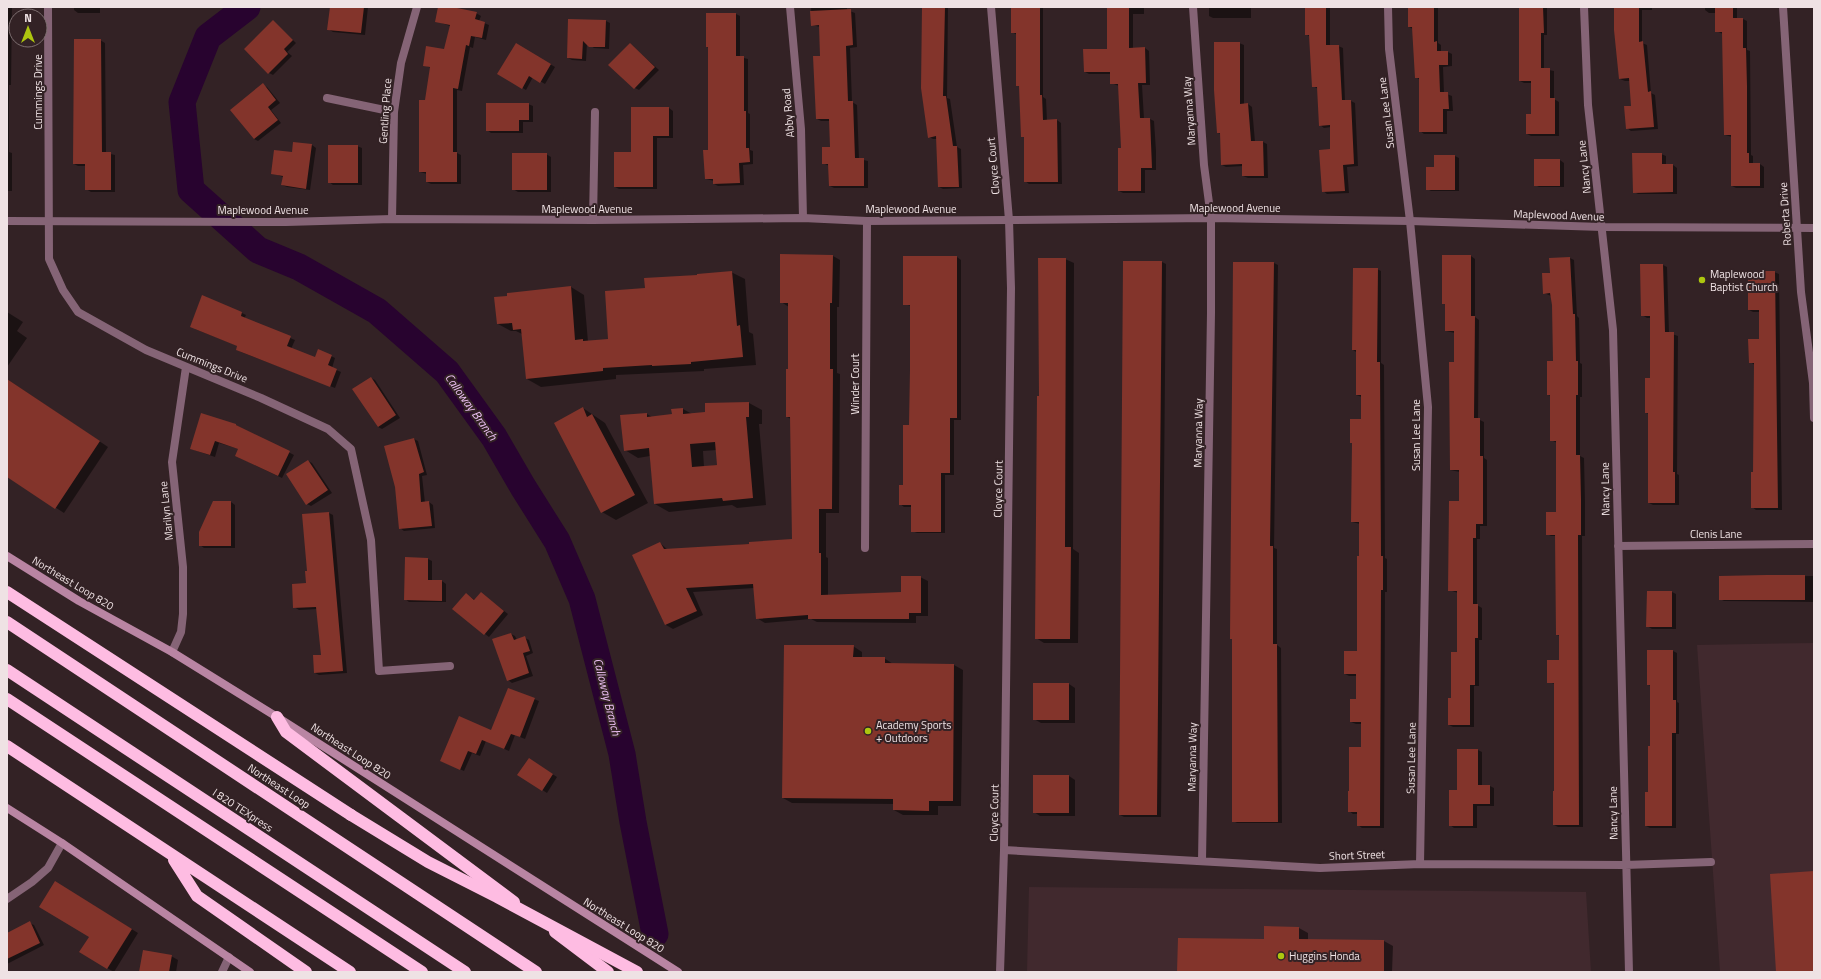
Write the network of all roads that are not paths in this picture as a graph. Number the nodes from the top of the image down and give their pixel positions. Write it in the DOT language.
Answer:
graph roads {
  1 [pos="48,7"];
  2 [pos="417,7"];
  3 [pos="790,7"];
  4 [pos="991,7"];
  5 [pos="1193,7"];
  6 [pos="1388,7"];
  7 [pos="1584,7"];
  8 [pos="1783,7"];
  9 [pos="327,98"];
  10 [pos="394,112"];
  11 [pos="595,112"];
  12 [pos="804,218"];
  13 [pos="1210,218"];
  14 [pos="392,219"];
  15 [pos="593,220"];
  16 [pos="1009,220"];
  17 [pos="7,221"];
  18 [pos="49,221"];
  19 [pos="867,221"];
  20 [pos="1410,221"];
  21 [pos="1602,227"];
  22 [pos="1796,227"];
  23 [pos="1814,228"];
  24 [pos="186,367"];
  25 [pos="1814,418"];
  26 [pos="1814,544"];
  27 [pos="1618,546"];
  28 [pos="865,548"];
  29 [pos="7,556"];
  30 [pos="7,592"];
  31 [pos="7,622"];
  32 [pos="172,652"];
  33 [pos="450,666"];
  34 [pos="7,670"];
  35 [pos="7,699"];
  36 [pos="277,717"];
  37 [pos="7,746"];
  38 [pos="7,808"];
  39 [pos="62,843"];
  40 [pos="1004,850"];
  41 [pos="172,856"];
  42 [pos="1202,861"];
  43 [pos="1711,862"];
  44 [pos="1420,864"];
  45 [pos="1625,865"];
  46 [pos="7,899"];
  47 [pos="230,957"];
  48 [pos="222,972"];
  49 [pos="250,972"];
  50 [pos="306,972"];
  51 [pos="350,972"];
  52 [pos="422,972"];
  53 [pos="465,972"];
  54 [pos="536,972"];
  55 [pos="608,972"];
  56 [pos="637,972"];
  57 [pos="678,972"];
  58 [pos="1000,972"];
  59 [pos="1628,972"];
  1 -- 18 [label="street, Cummings Drive"];
  2 -- 10 [label="street, Gentling Place"];
  3 -- 12 [label="street, Abby Road"];
  4 -- 16 [label="street, Cloyce Court"];
  5 -- 13 [label="street, Maryanna Way"];
  6 -- 20 [label="street, Susan Lee Lane"];
  7 -- 21 [label="street, Nancy Lane"];
  8 -- 22 [label="street, Roberta Drive"];
  9 -- 10 [label="street"];
  10 -- 14 [label="street, Gentling Place"];
  11 -- 15 [label="street"];
  12 -- 15 [label="street, Maplewood Avenue"];
  12 -- 19 [label="street, Maplewood Avenue"];
  13 -- 16 [label="street, Maplewood Avenue"];
  13 -- 20 [label="street, Maplewood Avenue"];
  13 -- 42 [label="street, Maryanna Way"];
  14 -- 15 [label="street, Maplewood Avenue"];
  14 -- 18 [label="street, Maplewood Avenue"];
  16 -- 19 [label="street, Maplewood Avenue"];
  16 -- 40 [label="street, Cloyce Court"];
  17 -- 18 [label="street, Maplewood Avenue"];
  18 -- 24 [label="street, Cummings Drive"];
  19 -- 28 [label="street, Winder Court"];
  20 -- 21 [label="street, Maplewood Avenue"];
  20 -- 44 [label="street, Susan Lee Lane"];
  21 -- 22 [label="street, Maplewood Avenue"];
  21 -- 27 [label="street, Nancy Lane"];
  22 -- 23 [label="street, Maplewood Avenue"];
  22 -- 25 [label="street, Roberta Drive"];
  24 -- 32 [label="street, Marilyn Lane"];
  24 -- 33 [label="street, Cummings Drive"];
  26 -- 27 [label="street, Clenis Lane"];
  27 -- 45 [label="street, Nancy Lane"];
  29 -- 32 [label="main road, Northeast Loop 820"];
  30 -- 56 [label="highway, bridge"];
  31 -- 54 [label="highway, Northeast Loop"];
  32 -- 36 [label="main road, Northeast Loop 820"];
  34 -- 53 [label="highway, I 820 TEXpress"];
  35 -- 52 [label="highway"];
  36 -- 55 [label="highway"];
  36 -- 57 [label="main road, Northeast Loop 820"];
  37 -- 41 [label="highway"];
  38 -- 39 [label="main road"];
  39 -- 46 [label="street"];
  39 -- 47 [label="main road"];
  40 -- 42 [label="street, Short Street"];
  40 -- 58 [label="street, Cloyce Court"];
  41 -- 50 [label="highway"];
  41 -- 51 [label="highway"];
  42 -- 44 [label="street, Short Street"];
  43 -- 45 [label="street, Short Street"];
  44 -- 45 [label="street, Short Street"];
  45 -- 59 [label="street, Nancy Lane"];
  47 -- 48 [label="street"];
  47 -- 49 [label="main road"];
}
